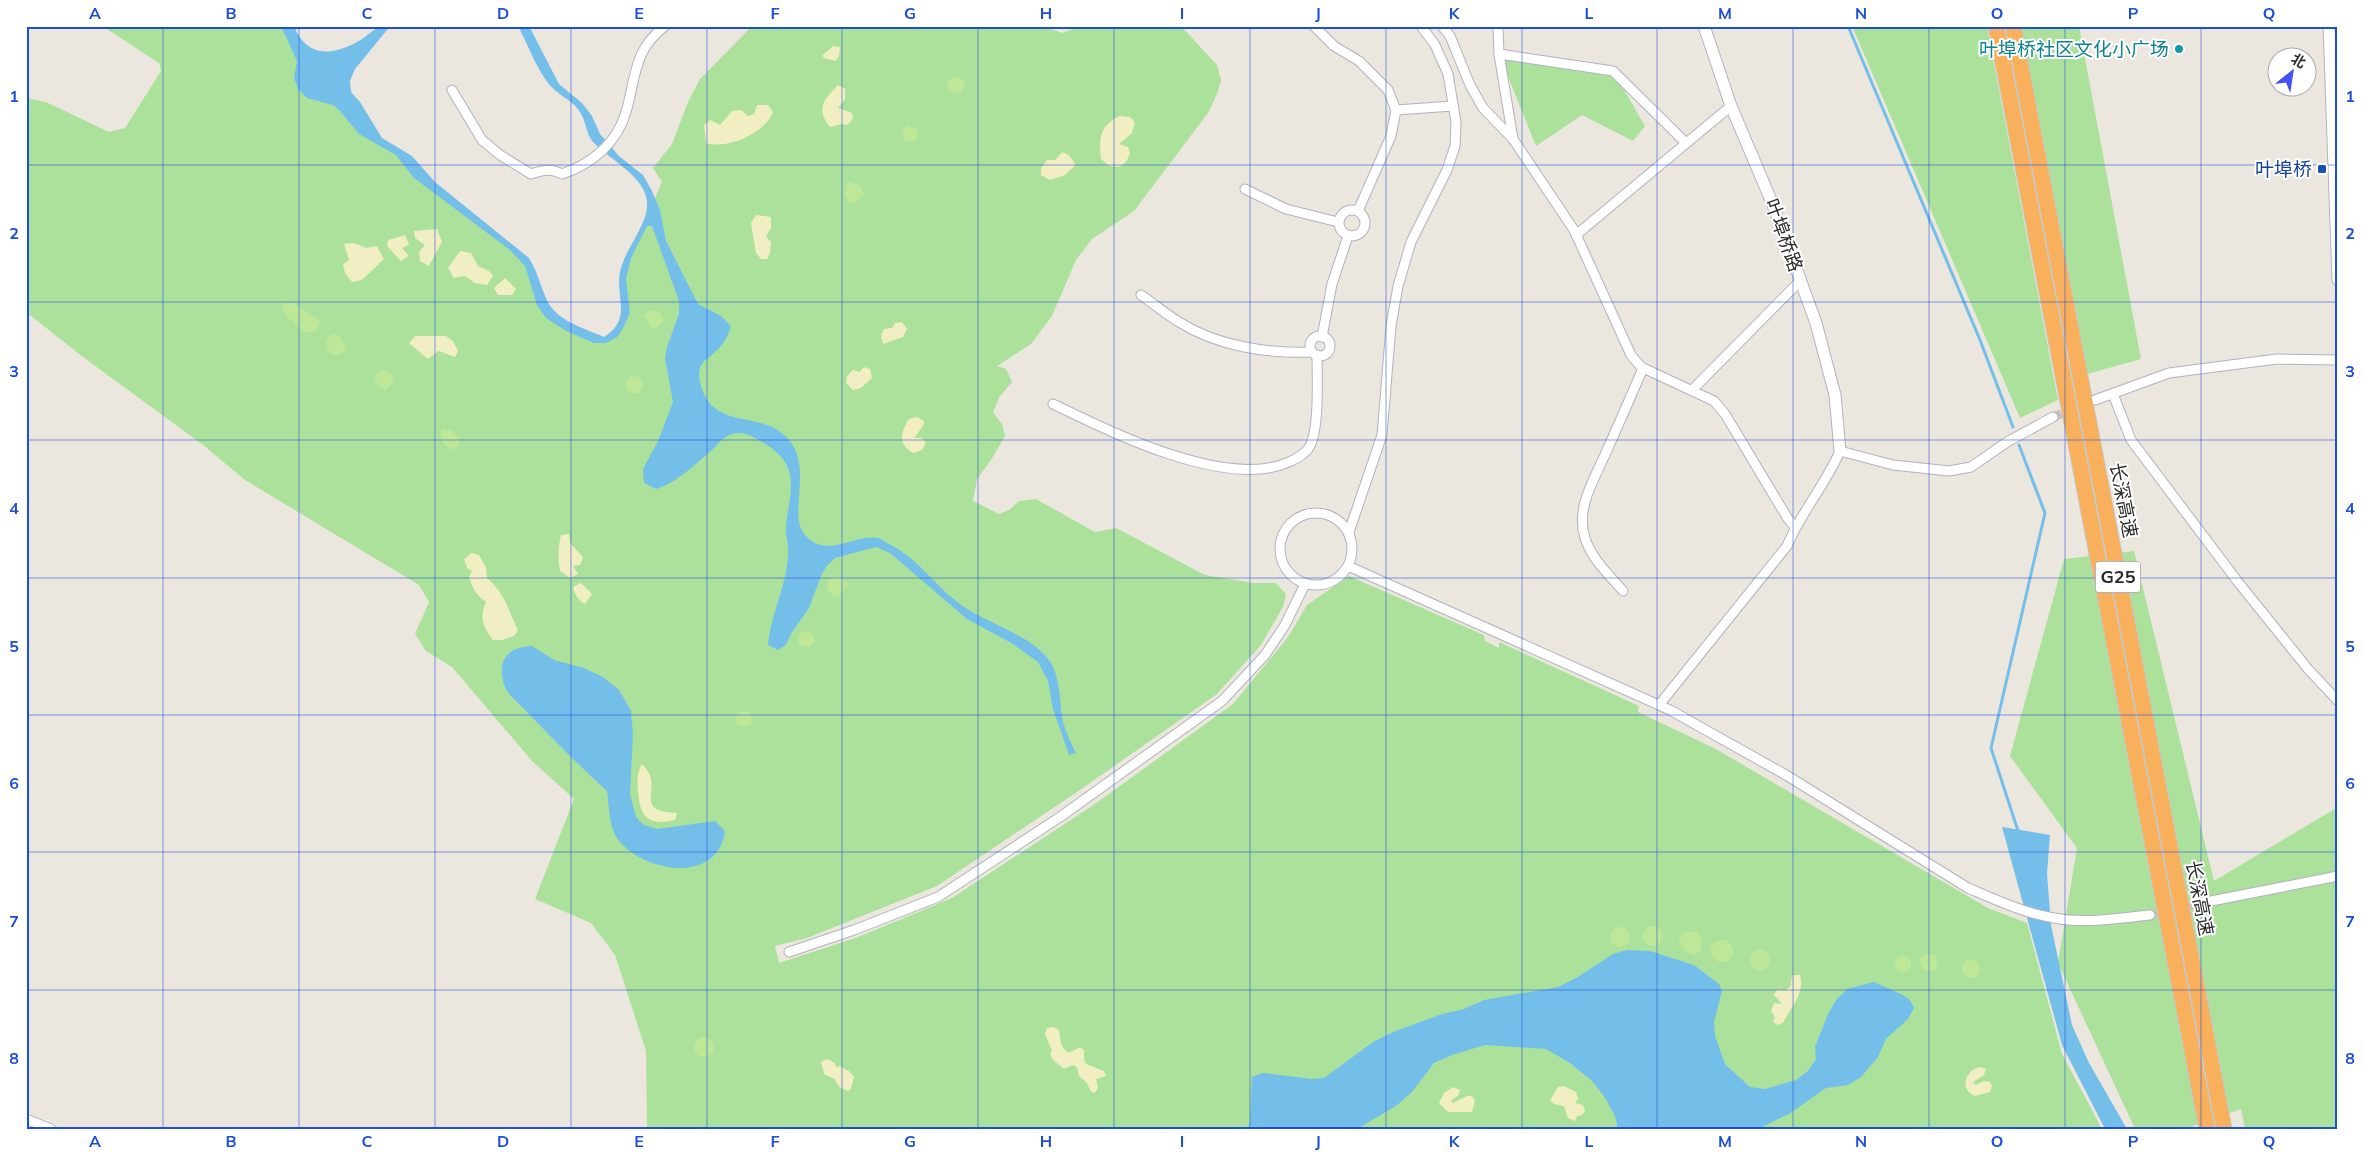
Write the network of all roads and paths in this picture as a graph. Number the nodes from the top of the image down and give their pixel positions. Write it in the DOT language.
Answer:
graph roads {
  1 [pos="665,26"];
  2 [pos="1314,26"];
  3 [pos="1421,26"];
  4 [pos="1442,26"];
  5 [pos="1498,26"];
  6 [pos="1704,26"];
  7 [pos="1996,26"];
  8 [pos="2013,26"];
  9 [pos="2329,26"];
  10 [pos="1499,54"];
  11 [pos="452,90"];
  12 [pos="1454,106"];
  13 [pos="1731,106"];
  14 [pos="1396,110"];
  15 [pos="1513,138"];
  16 [pos="1686,143"];
  17 [pos="1245,189"];
  18 [pos="1358,211"];
  19 [pos="1338,222"];
  20 [pos="1576,235"];
  21 [pos="1348,236"];
  22 [pos="1800,280"];
  23 [pos="2338,280"];
  24 [pos="1141,295"];
  25 [pos="1322,336"];
  26 [pos="1315,353"];
  27 [pos="2338,360"];
  28 [pos="1643,368"];
  29 [pos="1692,390"];
  30 [pos="2113,394"];
  31 [pos="2095,400"];
  32 [pos="1053,404"];
  33 [pos="2053,417"];
  34 [pos="1840,451"];
  35 [pos="1795,527"];
  36 [pos="1349,532"];
  37 [pos="1348,566"];
  38 [pos="1305,584"];
  39 [pos="1622,591"];
  40 [pos="2338,701"];
  41 [pos="1659,705"];
  42 [pos="2338,876"];
  43 [pos="2201,903"];
  44 [pos="2150,915"];
  45 [pos="789,952"];
  46 [pos="26,1119"];
  47 [pos="50,1129"];
  48 [pos="2207,1129"];
  49 [pos="2224,1129"];
  1 -- 11 [label="street"];
  2 -- 14 [label="street"];
  3 -- 12 [label="street"];
  4 -- 15 [label="street"];
  5 -- 10 [label="street"];
  6 -- 13 [label="street, 叶埠桥路"];
  7 -- 48 [label="highway, 长深高速 / G25"];
  8 -- 49 [label="highway, 长深高速 / G25"];
  9 -- 23 [label="street"];
  10 -- 15 [label="street"];
  10 -- 16 [label="street"];
  12 -- 14 [label="street"];
  12 -- 36 [label="street"];
  13 -- 16 [label="street"];
  13 -- 22 [label="street, 叶埠桥路"];
  14 -- 18 [label="street"];
  15 -- 20 [label="street"];
  16 -- 20 [label="street"];
  17 -- 19 [label="street"];
  18 -- 19 [label="street"];
  18 -- 21 [label="street"];
  19 -- 21 [label="street"];
  20 -- 28 [label="street"];
  21 -- 25 [label="street"];
  22 -- 29 [label="street"];
  22 -- 34 [label="street, 叶埠桥路"];
  24 -- 26 [label="street"];
  25 -- 26 [label="street"];
  25 -- 26 [label="street"];
  26 -- 32 [label="street"];
  27 -- 30 [label="street"];
  28 -- 29 [label="street"];
  28 -- 39 [label="street"];
  29 -- 35 [label="street"];
  30 -- 31 [label="street"];
  30 -- 40 [label="street"];
  33 -- 34 [label="street"];
  34 -- 35 [label="street"];
  35 -- 41 [label="street"];
  36 -- 37 [label="street"];
  36 -- 38 [label="street"];
  37 -- 38 [label="street"];
  37 -- 41 [label="street"];
  38 -- 45 [label="street"];
  41 -- 44 [label="street"];
  42 -- 43 [label="street"];
  46 -- 47 [label="street"];
}
